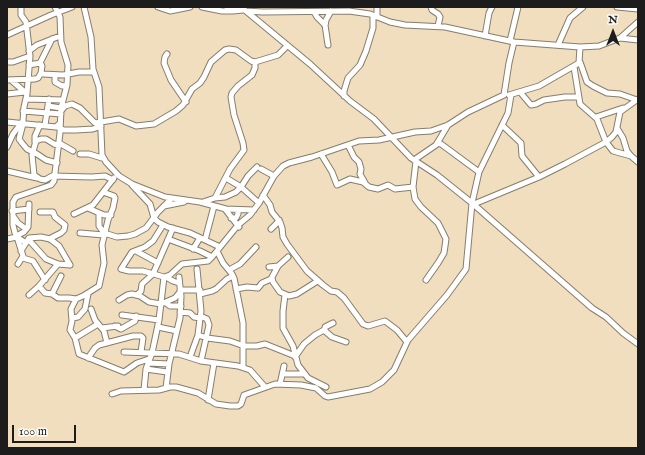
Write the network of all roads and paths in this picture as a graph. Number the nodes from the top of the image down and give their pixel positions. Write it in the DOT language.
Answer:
graph roads {
  1 [pos="21,7"];
  2 [pos="55,7"];
  3 [pos="72,7"];
  4 [pos="84,7"];
  5 [pos="158,7"];
  6 [pos="190,7"];
  7 [pos="202,7"];
  8 [pos="227,7"];
  9 [pos="377,7"];
  10 [pos="431,7"];
  11 [pos="492,7"];
  12 [pos="518,7"];
  13 [pos="583,7"];
  14 [pos="617,7"];
  15 [pos="635,8"];
  16 [pos="243,9"];
  17 [pos="292,9"];
  18 [pos="303,9"];
  19 [pos="270,10"];
  20 [pos="328,10"];
  21 [pos="314,12"];
  22 [pos="57,13"];
  23 [pos="375,16"];
  24 [pos="638,22"];
  25 [pos="325,26"];
  26 [pos="438,26"];
  27 [pos="26,27"];
  28 [pos="7,35"];
  29 [pos="60,36"];
  30 [pos="485,36"];
  31 [pos="620,38"];
  32 [pos="52,39"];
  33 [pos="638,40"];
  34 [pos="512,42"];
  35 [pos="287,46"];
  36 [pos="328,46"];
  37 [pos="558,46"];
  38 [pos="580,47"];
  39 [pos="30,54"];
  40 [pos="167,54"];
  41 [pos="7,62"];
  42 [pos="256,62"];
  43 [pos="580,62"];
  44 [pos="40,63"];
  45 [pos="29,65"];
  46 [pos="574,67"];
  47 [pos="94,72"];
  48 [pos="41,73"];
  49 [pos="68,74"];
  50 [pos="55,75"];
  51 [pos="8,78"];
  52 [pos="28,79"];
  53 [pos="19,80"];
  54 [pos="103,82"];
  55 [pos="67,85"];
  56 [pos="20,87"];
  57 [pos="99,88"];
  58 [pos="520,92"];
  59 [pos="7,94"];
  60 [pos="26,95"];
  61 [pos="504,95"];
  62 [pos="511,95"];
  63 [pos="344,96"];
  64 [pos="578,97"];
  65 [pos="49,100"];
  66 [pos="63,100"];
  67 [pos="637,100"];
  68 [pos="186,102"];
  69 [pos="48,106"];
  70 [pos="626,108"];
  71 [pos="23,111"];
  72 [pos="61,111"];
  73 [pos="47,113"];
  74 [pos="596,117"];
  75 [pos="7,122"];
  76 [pos="22,124"];
  77 [pos="42,125"];
  78 [pos="101,125"];
  79 [pos="448,125"];
  80 [pos="502,125"];
  81 [pos="59,126"];
  82 [pos="617,128"];
  83 [pos="392,137"];
  84 [pos="36,142"];
  85 [pos="606,142"];
  86 [pos="437,143"];
  87 [pos="59,144"];
  88 [pos="348,145"];
  89 [pos="7,147"];
  90 [pos="73,150"];
  91 [pos="33,152"];
  92 [pos="80,154"];
  93 [pos="321,154"];
  94 [pos="631,156"];
  95 [pos="102,158"];
  96 [pos="415,161"];
  97 [pos="638,162"];
  98 [pos="57,163"];
  99 [pos="7,171"];
  100 [pos="479,172"];
  101 [pos="118,174"];
  102 [pos="55,176"];
  103 [pos="274,176"];
  104 [pos="539,177"];
  105 [pos="38,178"];
  106 [pos="226,178"];
  107 [pos="113,180"];
  108 [pos="365,183"];
  109 [pos="132,184"];
  110 [pos="241,187"];
  111 [pos="413,187"];
  112 [pos="103,192"];
  113 [pos="264,195"];
  114 [pos="171,198"];
  115 [pos="214,198"];
  116 [pos="14,199"];
  117 [pos="7,201"];
  118 [pos="188,201"];
  119 [pos="209,201"];
  120 [pos="200,202"];
  121 [pos="259,203"];
  122 [pos="473,203"];
  123 [pos="164,206"];
  124 [pos="215,206"];
  125 [pos="88,208"];
  126 [pos="224,209"];
  127 [pos="254,210"];
  128 [pos="240,211"];
  129 [pos="40,212"];
  130 [pos="11,213"];
  131 [pos="99,213"];
  132 [pos="74,214"];
  133 [pos="111,215"];
  134 [pos="154,218"];
  135 [pos="231,218"];
  136 [pos="279,221"];
  137 [pos="163,225"];
  138 [pos="239,227"];
  139 [pos="173,228"];
  140 [pos="271,229"];
  141 [pos="26,230"];
  142 [pos="80,233"];
  143 [pos="59,234"];
  144 [pos="104,234"];
  145 [pos="17,236"];
  146 [pos="7,239"];
  147 [pos="49,239"];
  148 [pos="168,239"];
  149 [pos="202,239"];
  150 [pos="27,241"];
  151 [pos="57,243"];
  152 [pos="256,247"];
  153 [pos="193,249"];
  154 [pos="218,249"];
  155 [pos="136,250"];
  156 [pos="21,251"];
  157 [pos="212,257"];
  158 [pos="288,257"];
  159 [pos="23,258"];
  160 [pos="158,263"];
  161 [pos="18,264"];
  162 [pos="58,264"];
  163 [pos="278,266"];
  164 [pos="269,267"];
  165 [pos="197,269"];
  166 [pos="230,270"];
  167 [pos="153,274"];
  168 [pos="61,276"];
  169 [pos="234,276"];
  170 [pos="165,277"];
  171 [pos="179,277"];
  172 [pos="272,278"];
  173 [pos="45,280"];
  174 [pos="426,280"];
  175 [pos="316,282"];
  176 [pos="179,283"];
  177 [pos="39,286"];
  178 [pos="236,289"];
  179 [pos="200,292"];
  180 [pos="52,294"];
  181 [pos="88,294"];
  182 [pos="179,294"];
  183 [pos="29,295"];
  184 [pos="137,295"];
  185 [pos="285,295"];
  186 [pos="77,299"];
  187 [pos="120,300"];
  188 [pos="163,303"];
  189 [pos="86,304"];
  190 [pos="91,309"];
  191 [pos="181,309"];
  192 [pos="122,315"];
  193 [pos="136,316"];
  194 [pos="200,317"];
  195 [pos="72,318"];
  196 [pos="159,320"];
  197 [pos="333,323"];
  198 [pos="98,324"];
  199 [pos="115,326"];
  200 [pos="121,326"];
  201 [pos="158,327"];
  202 [pos="102,328"];
  203 [pos="324,330"];
  204 [pos="177,331"];
  205 [pos="198,335"];
  206 [pos="75,338"];
  207 [pos="207,338"];
  208 [pos="346,342"];
  209 [pos="407,342"];
  210 [pos="107,343"];
  211 [pos="638,344"];
  212 [pos="244,346"];
  213 [pos="124,352"];
  214 [pos="141,352"];
  215 [pos="152,353"];
  216 [pos="171,354"];
  217 [pos="295,356"];
  218 [pos="190,357"];
  219 [pos="88,358"];
  220 [pos="148,361"];
  221 [pos="201,361"];
  222 [pos="214,363"];
  223 [pos="169,364"];
  224 [pos="298,365"];
  225 [pos="284,366"];
  226 [pos="243,367"];
  227 [pos="146,369"];
  228 [pos="168,372"];
  229 [pos="283,374"];
  230 [pos="294,374"];
  231 [pos="304,374"];
  232 [pos="280,384"];
  233 [pos="326,387"];
  234 [pos="166,388"];
  235 [pos="265,388"];
  236 [pos="144,390"];
  237 [pos="112,394"];
  238 [pos="208,400"];
  1 -- 27 [label="street"];
  2 -- 22 [label="street"];
  3 -- 22 [label="street"];
  4 -- 47 [label="street"];
  5 -- 6 [label="street"];
  7 -- 16 [label="street"];
  8 -- 16 [label="street"];
  9 -- 23 [label="street"];
  10 -- 26 [label="street"];
  11 -- 30 [label="street"];
  12 -- 34 [label="street"];
  13 -- 37 [label="street"];
  14 -- 15 [label="street"];
  16 -- 19 [label="street"];
  16 -- 35 [label="street"];
  17 -- 18 [label="street"];
  17 -- 19 [label="street"];
  18 -- 21 [label="street"];
  20 -- 21 [label="street"];
  20 -- 23 [label="street"];
  20 -- 25 [label="street"];
  21 -- 25 [label="street"];
  22 -- 27 [label="street"];
  22 -- 29 [label="street"];
  23 -- 26 [label="street"];
  23 -- 63 [label="street"];
  24 -- 31 [label="street"];
  25 -- 36 [label="street"];
  26 -- 30 [label="street"];
  27 -- 28 [label="street"];
  27 -- 39 [label="street"];
  29 -- 32 [label="street"];
  29 -- 49 [label="street"];
  30 -- 34 [label="street"];
  31 -- 33 [label="street"];
  31 -- 38 [label="street"];
  32 -- 39 [label="street"];
  32 -- 44 [label="street"];
  34 -- 37 [label="street"];
  34 -- 61 [label="street"];
  35 -- 42 [label="street"];
  35 -- 63 [label="street"];
  37 -- 38 [label="street"];
  38 -- 43 [label="street"];
  39 -- 41 [label="street"];
  39 -- 45 [label="street"];
  40 -- 68 [label="street"];
  42 -- 68 [label="street"];
  42 -- 106 [label="street"];
  43 -- 46 [label="street"];
  43 -- 67 [label="street"];
  44 -- 45 [label="street"];
  44 -- 48 [label="street"];
  45 -- 52 [label="street"];
  46 -- 58 [label="street"];
  46 -- 64 [label="street"];
  47 -- 49 [label="street"];
  47 -- 57 [label="street"];
  48 -- 50 [label="street"];
  48 -- 52 [label="street"];
  49 -- 50 [label="street"];
  49 -- 55 [label="street"];
  50 -- 55 [label="street"];
  51 -- 53 [label="street"];
  51 -- 56 [label="street"];
  52 -- 53 [label="street"];
  52 -- 60 [label="street"];
  53 -- 56 [label="street"];
  54 -- 57 [label="street"];
  55 -- 66 [label="street"];
  56 -- 60 [label="street"];
  57 -- 78 [label="street"];
  58 -- 62 [label="street"];
  58 -- 64 [label="street"];
  59 -- 60 [label="street"];
  60 -- 65 [label="street"];
  60 -- 71 [label="street"];
  61 -- 62 [label="street"];
  61 -- 79 [label="street"];
  62 -- 80 [label="street"];
  63 -- 83 [label="street"];
  64 -- 74 [label="street"];
  65 -- 66 [label="street"];
  65 -- 69 [label="street"];
  66 -- 72 [label="street"];
  67 -- 70 [label="street"];
  68 -- 78 [label="street"];
  69 -- 72 [label="street"];
  69 -- 73 [label="street"];
  70 -- 74 [label="street"];
  70 -- 82 [label="street"];
  71 -- 73 [label="street"];
  71 -- 76 [label="street"];
  72 -- 73 [label="street"];
  72 -- 78 [label="street"];
  72 -- 81 [label="street"];
  73 -- 77 [label="street"];
  74 -- 85 [label="street"];
  75 -- 76 [label="street"];
  76 -- 77 [label="street"];
  76 -- 89 [label="street"];
  76 -- 91 [label="street"];
  77 -- 81 [label="street"];
  77 -- 84 [label="street"];
  78 -- 81 [label="street"];
  78 -- 95 [label="street"];
  79 -- 83 [label="street"];
  79 -- 86 [label="street"];
  80 -- 100 [label="street"];
  80 -- 104 [label="street"];
  81 -- 87 [label="street"];
  82 -- 85 [label="street"];
  82 -- 94 [label="street"];
  83 -- 88 [label="street"];
  83 -- 96 [label="street"];
  84 -- 87 [label="street"];
  84 -- 91 [label="street"];
  85 -- 94 [label="street"];
  85 -- 104 [label="street"];
  86 -- 96 [label="street"];
  86 -- 100 [label="street"];
  87 -- 90 [label="street"];
  87 -- 98 [label="street"];
  88 -- 93 [label="street"];
  88 -- 108 [label="street"];
  91 -- 98 [label="street"];
  91 -- 105 [label="street"];
  92 -- 95 [label="street"];
  93 -- 103 [label="street"];
  93 -- 108 [label="street"];
  94 -- 97 [label="street"];
  95 -- 101 [label="street"];
  96 -- 111 [label="street"];
  96 -- 122 [label="street"];
  98 -- 102 [label="street"];
  99 -- 105 [label="street"];
  100 -- 122 [label="street"];
  101 -- 107 [label="street"];
  101 -- 109 [label="street"];
  102 -- 105 [label="street"];
  102 -- 107 [label="street"];
  102 -- 116 [label="street"];
  103 -- 110 [label="street"];
  103 -- 113 [label="street"];
  104 -- 122 [label="street"];
  106 -- 110 [label="street"];
  106 -- 115 [label="street"];
  107 -- 112 [label="street"];
  108 -- 111 [label="street"];
  109 -- 114 [label="street"];
  109 -- 134 [label="street"];
  110 -- 115 [label="street"];
  110 -- 121 [label="street"];
  111 -- 174 [label="street"];
  112 -- 125 [label="street"];
  112 -- 133 [label="street"];
  113 -- 121 [label="street"];
  113 -- 136 [label="street"];
  114 -- 118 [label="street"];
  114 -- 123 [label="street"];
  115 -- 119 [label="street"];
  116 -- 117 [label="street"];
  116 -- 130 [label="street"];
  118 -- 120 [label="street"];
  118 -- 123 [label="street"];
  119 -- 120 [label="street"];
  119 -- 124 [label="street"];
  120 -- 124 [label="street"];
  121 -- 127 [label="street"];
  122 -- 209 [label="street"];
  122 -- 211 [label="street"];
  123 -- 134 [label="street"];
  124 -- 126 [label="street"];
  124 -- 149 [label="street"];
  125 -- 131 [label="street"];
  125 -- 132 [label="street"];
  126 -- 128 [label="street"];
  126 -- 135 [label="street"];
  127 -- 128 [label="street"];
  127 -- 138 [label="street"];
  128 -- 135 [label="street"];
  129 -- 143 [label="street"];
  130 -- 141 [label="street"];
  130 -- 141 [label="street"];
  130 -- 145 [label="street"];
  131 -- 133 [label="street"];
  131 -- 144 [label="street"];
  133 -- 144 [label="street"];
  134 -- 137 [label="street"];
  134 -- 144 [label="street"];
  135 -- 138 [label="street"];
  136 -- 140 [label="street"];
  136 -- 209 [label="street"];
  137 -- 139 [label="street"];
  137 -- 155 [label="street"];
  138 -- 154 [label="street"];
  139 -- 148 [label="street"];
  139 -- 149 [label="street"];
  141 -- 145 [label="street"];
  142 -- 144 [label="street"];
  143 -- 147 [label="street"];
  143 -- 151 [label="street"];
  144 -- 181 [label="street"];
  145 -- 146 [label="street"];
  145 -- 150 [label="street"];
  145 -- 156 [label="street"];
  147 -- 150 [label="street"];
  147 -- 151 [label="street"];
  148 -- 153 [label="street"];
  148 -- 160 [label="street"];
  149 -- 153 [label="street"];
  149 -- 154 [label="street"];
  150 -- 156 [label="street"];
  150 -- 162 [label="street"];
  151 -- 162 [label="street"];
  152 -- 166 [label="street"];
  153 -- 157 [label="street"];
  154 -- 157 [label="street"];
  154 -- 166 [label="street"];
  155 -- 160 [label="street"];
  155 -- 167 [label="street"];
  156 -- 159 [label="street"];
  157 -- 170 [label="street"];
  158 -- 163 [label="street"];
  159 -- 161 [label="street"];
  159 -- 173 [label="street"];
  160 -- 167 [label="street"];
  162 -- 173 [label="street"];
  163 -- 164 [label="street"];
  163 -- 172 [label="street"];
  165 -- 179 [label="street"];
  166 -- 169 [label="street"];
  167 -- 170 [label="street"];
  167 -- 184 [label="street"];
  168 -- 180 [label="street"];
  169 -- 178 [label="street"];
  169 -- 179 [label="street"];
  170 -- 176 [label="street"];
  170 -- 188 [label="street"];
  171 -- 176 [label="street"];
  172 -- 178 [label="street"];
  172 -- 185 [label="street"];
  173 -- 177 [label="street"];
  175 -- 185 [label="street"];
  176 -- 182 [label="street"];
  177 -- 180 [label="street"];
  177 -- 183 [label="street"];
  178 -- 212 [label="street"];
  179 -- 182 [label="street"];
  179 -- 194 [label="street"];
  180 -- 186 [label="street"];
  181 -- 186 [label="street"];
  181 -- 189 [label="street"];
  182 -- 188 [label="street"];
  182 -- 191 [label="street"];
  184 -- 187 [label="street"];
  184 -- 188 [label="street"];
  185 -- 217 [label="street"];
  186 -- 189 [label="street"];
  186 -- 195 [label="street"];
  188 -- 191 [label="street"];
  188 -- 196 [label="street"];
  189 -- 195 [label="street"];
  190 -- 198 [label="street"];
  191 -- 194 [label="street"];
  191 -- 204 [label="street"];
  192 -- 193 [label="street"];
  193 -- 196 [label="street"];
  193 -- 199 [label="street"];
  194 -- 205 [label="street"];
  194 -- 207 [label="street"];
  195 -- 206 [label="street"];
  196 -- 201 [label="street"];
  197 -- 203 [label="street"];
  198 -- 202 [label="street"];
  198 -- 206 [label="street"];
  199 -- 200 [label="street"];
  199 -- 202 [label="street"];
  201 -- 204 [label="street"];
  201 -- 215 [label="street"];
  202 -- 210 [label="street"];
  203 -- 208 [label="street"];
  203 -- 217 [label="street"];
  204 -- 216 [label="street"];
  205 -- 207 [label="street"];
  205 -- 218 [label="street"];
  206 -- 219 [label="street"];
  207 -- 212 [label="street"];
  207 -- 221 [label="street"];
  209 -- 232 [label="street"];
  210 -- 214 [label="street"];
  210 -- 219 [label="street"];
  212 -- 217 [label="street"];
  212 -- 226 [label="street"];
  213 -- 214 [label="street"];
  214 -- 215 [label="street"];
  215 -- 216 [label="street"];
  215 -- 220 [label="street"];
  216 -- 218 [label="street"];
  216 -- 223 [label="street"];
  217 -- 224 [label="street"];
  218 -- 221 [label="street"];
  219 -- 220 [label="street"];
  220 -- 223 [label="street"];
  220 -- 227 [label="street"];
  221 -- 222 [label="street"];
  222 -- 226 [label="street"];
  222 -- 238 [label="street"];
  223 -- 228 [label="street"];
  224 -- 230 [label="street"];
  224 -- 231 [label="street"];
  225 -- 229 [label="street"];
  226 -- 235 [label="street"];
  227 -- 228 [label="street"];
  227 -- 236 [label="street"];
  228 -- 234 [label="street"];
  229 -- 230 [label="street"];
  229 -- 232 [label="street"];
  230 -- 231 [label="street"];
  231 -- 233 [label="street"];
  232 -- 235 [label="street"];
  234 -- 236 [label="street"];
  234 -- 238 [label="street"];
  235 -- 238 [label="street"];
  236 -- 237 [label="street"];
}
